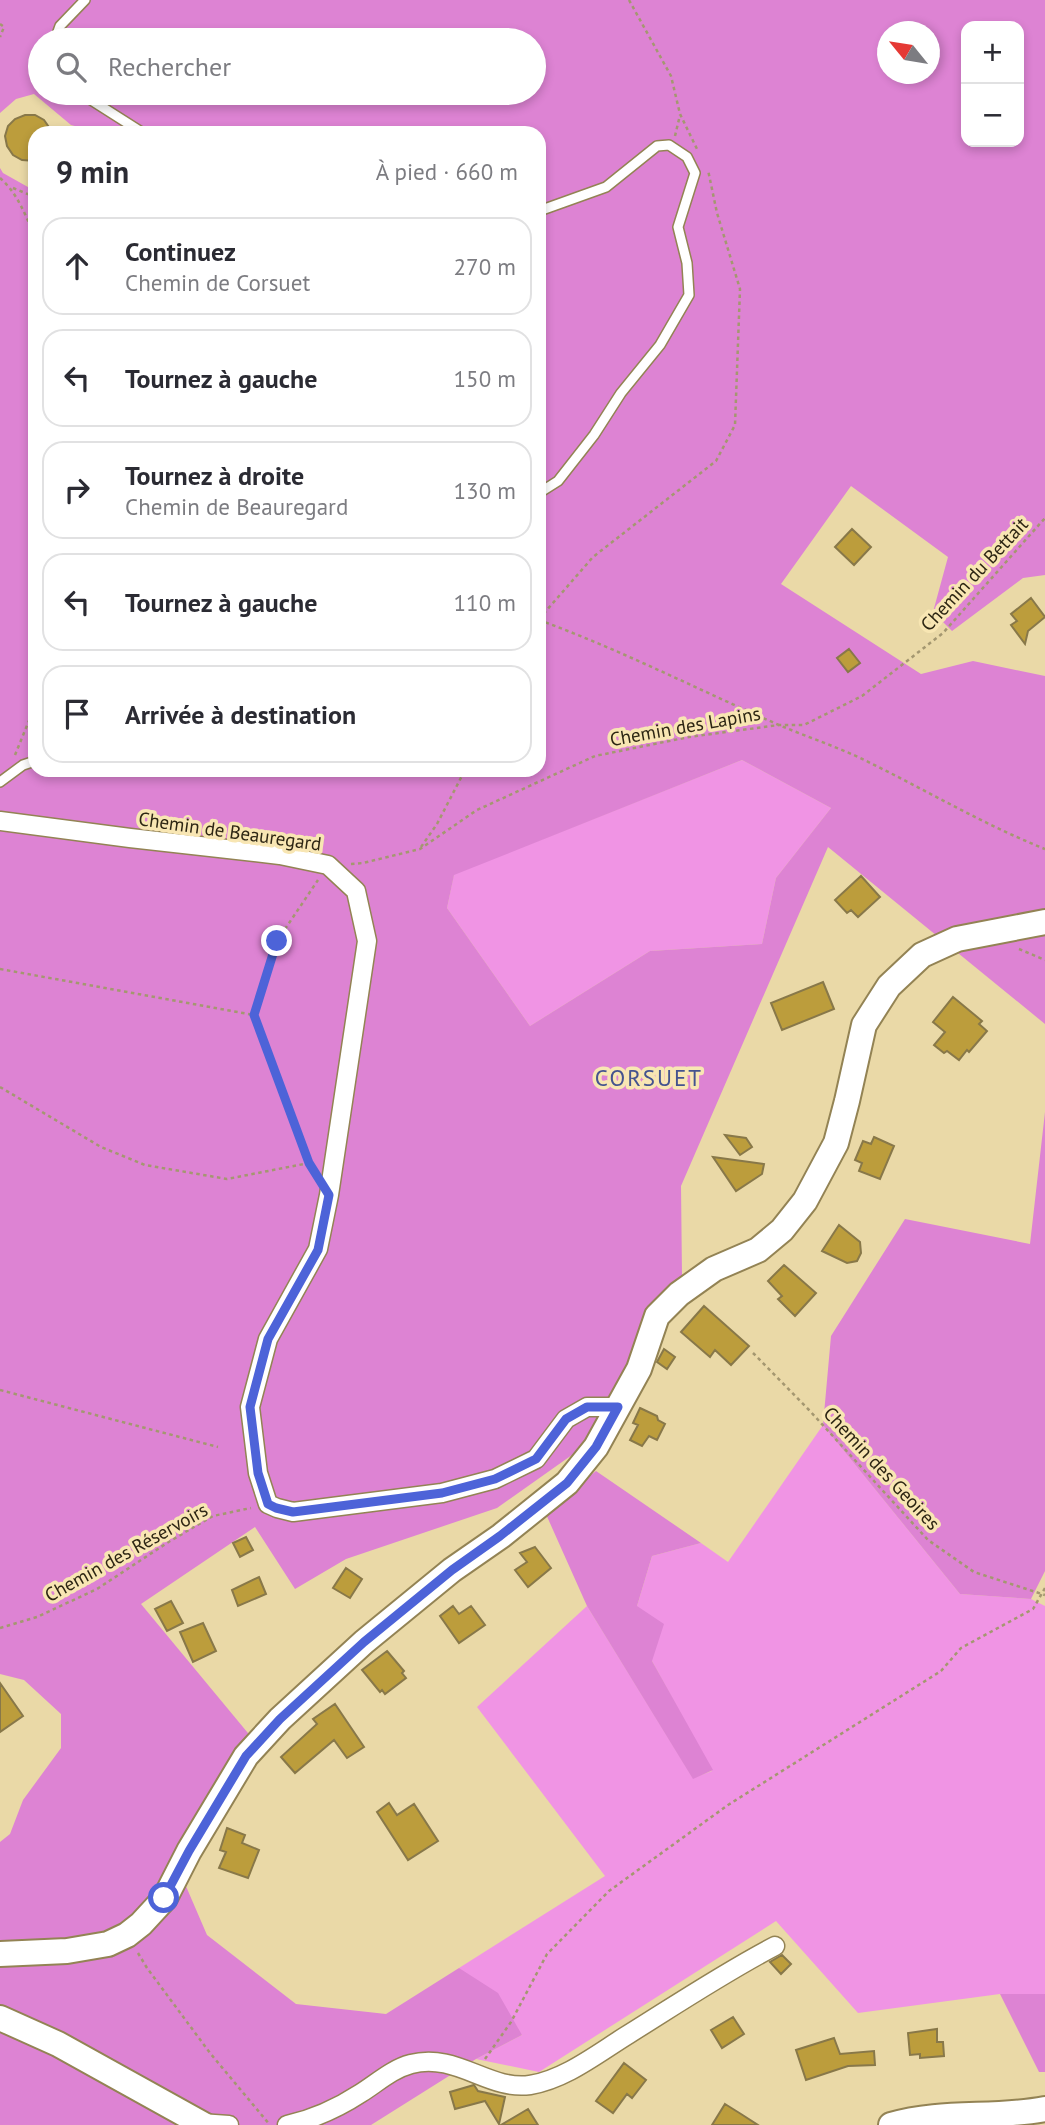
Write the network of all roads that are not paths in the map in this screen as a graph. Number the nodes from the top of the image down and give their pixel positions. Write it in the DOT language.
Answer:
graph roads {
  1 [pos="85,0"];
  2 [pos="59,28"];
  3 [pos="98,105"];
  4 [pos="132,126"];
  5 [pos="546,209"];
  6 [pos="546,489"];
  7 [pos="28,763"];
  8 [pos="3,779"];
  9 [pos="0,821"];
  10 [pos="1045,922"];
  11 [pos="618,1407"];
  12 [pos="775,1946"];
  13 [pos="0,1955"];
  14 [pos="0,2018"];
  15 [pos="1045,2109"];
  16 [pos="202,2124"];
  17 [pos="229,2125"];
  18 [pos="288,2125"];
  19 [pos="891,2125"];
  1 -- 2 [label="lane"];
  3 -- 4 [label="lane"];
  5 -- 6 [label="lane"];
  7 -- 8 [label="lane"];
  9 -- 11 [label="street, Chemin de Beauregard"];
  10 -- 11 [label="street"];
  11 -- 13 [label="street"];
  12 -- 18 [label="street"];
  14 -- 16 [label="street"];
  15 -- 19 [label="street"];
  16 -- 17 [label="street"];
}
